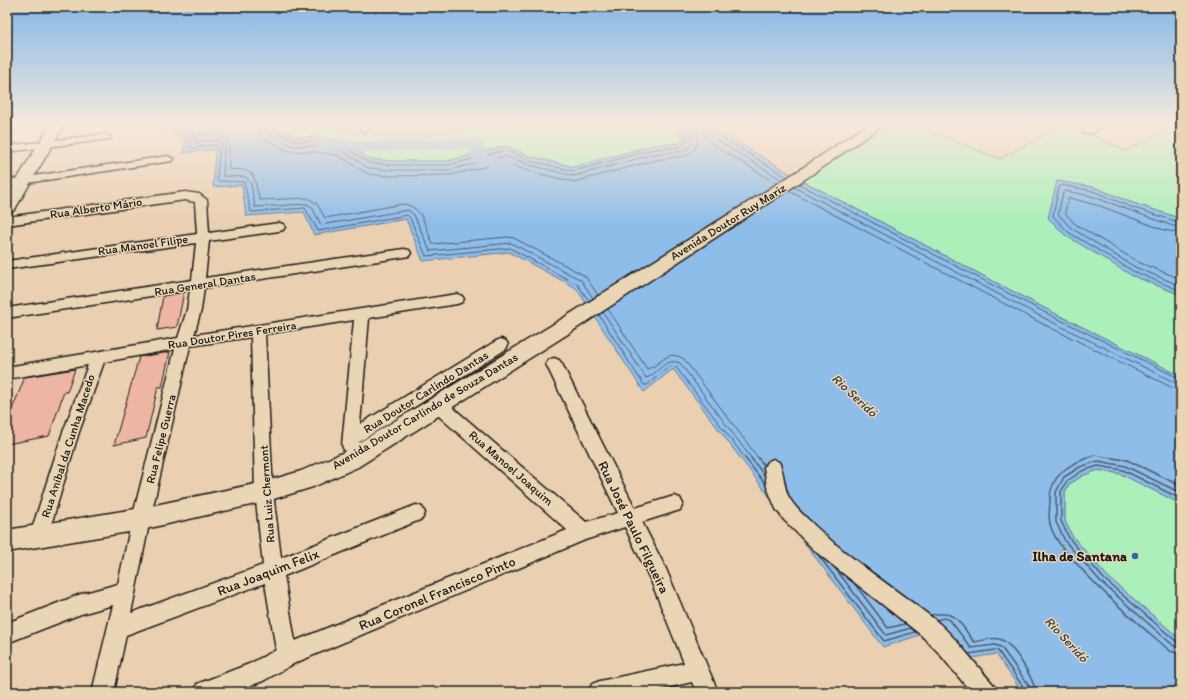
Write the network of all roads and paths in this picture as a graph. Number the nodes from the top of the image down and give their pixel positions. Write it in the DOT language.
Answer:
graph roads {
  1 [pos="39,158"];
  2 [pos="827,158"];
  3 [pos="168,159"];
  4 [pos="26,180"];
  5 [pos="7,182"];
  6 [pos="185,196"];
  7 [pos="7,209"];
  8 [pos="7,221"];
  9 [pos="279,227"];
  10 [pos="203,236"];
  11 [pos="404,253"];
  12 [pos="7,265"];
  13 [pos="198,285"];
  14 [pos="457,298"];
  15 [pos="7,313"];
  16 [pos="362,315"];
  17 [pos="578,317"];
  18 [pos="258,331"];
  19 [pos="184,342"];
  20 [pos="501,345"];
  21 [pos="98,357"];
  22 [pos="554,364"];
  23 [pos="7,373"];
  24 [pos="438,405"];
  25 [pos="350,438"];
  26 [pos="350,460"];
  27 [pos="773,467"];
  28 [pos="264,492"];
  29 [pos="674,504"];
  30 [pos="416,513"];
  31 [pos="141,519"];
  32 [pos="630,519"];
  33 [pos="584,532"];
  34 [pos="39,535"];
  35 [pos="7,541"];
  36 [pos="273,571"];
  37 [pos="126,592"];
  38 [pos="118,628"];
  39 [pos="7,633"];
  40 [pos="287,655"];
  41 [pos="699,670"];
  42 [pos="213,691"];
  43 [pos="103,692"];
  44 [pos="600,692"];
  45 [pos="707,692"];
  46 [pos="985,692"];
  1 -- 4 [label="main road"];
  2 -- 17 [label="main road, Avenida Doutor Ruy Mariz"];
  3 -- 4 [label="street"];
  4 -- 5 [label="street"];
  4 -- 7 [label="main road"];
  6 -- 8 [label="street, Rua Alberto Mário"];
  6 -- 10 [label="street, Rua Felipe Guerra"];
  9 -- 10 [label="street, Rua Manoel Filipe"];
  10 -- 12 [label="street, Rua Manoel Filipe"];
  10 -- 13 [label="street, Rua Felipe Guerra"];
  11 -- 13 [label="street, Rua General Dantas"];
  13 -- 15 [label="street, Rua General Dantas"];
  13 -- 19 [label="street, Rua Felipe Guerra"];
  14 -- 16 [label="street, Rua Doutor Pires Ferreira"];
  16 -- 18 [label="street, Rua Doutor Pires Ferreira"];
  16 -- 25 [label="street"];
  17 -- 24 [label="main road, Avenida Doutor Carlindo de Souza Dantas"];
  18 -- 19 [label="street, Rua Doutor Pires Ferreira"];
  18 -- 28 [label="street, Rua Luiz Chermont"];
  19 -- 21 [label="street, Rua Doutor Pires Ferreira"];
  19 -- 31 [label="street, Rua Felipe Guerra"];
  20 -- 25 [label="street, Rua Doutor Carlindo Dantas"];
  21 -- 23 [label="street, Rua Doutor Pires Ferreira"];
  21 -- 34 [label="street, Rua Aníbal da Cunha Macedo"];
  22 -- 32 [label="street, Rua José Paulo Filgueira"];
  24 -- 26 [label="main road, Avenida Doutor Carlindo de Souza Dantas"];
  24 -- 33 [label="street, Rua Manoel Joaquim"];
  25 -- 26 [label="street"];
  26 -- 28 [label="main road, Avenida Doutor Carlindo de Souza Dantas"];
  27 -- 46 [label="street"];
  28 -- 31 [label="main road, Avenida Doutor Carlindo de Souza Dantas"];
  28 -- 36 [label="street, Rua Luiz Chermont"];
  29 -- 32 [label="street, Rua Coronel Francisco Pinto"];
  30 -- 36 [label="street, Rua Joaquim Felix"];
  31 -- 34 [label="main road, Avenida Doutor Carlindo de Souza Dantas"];
  31 -- 37 [label="street, Rua Felipe Guerra"];
  32 -- 33 [label="street, Rua Coronel Francisco Pinto"];
  32 -- 41 [label="street, Rua José Paulo Filgueira"];
  33 -- 40 [label="street, Rua Coronel Francisco Pinto"];
  34 -- 35 [label="main road, Avenida Doutor Carlindo de Souza Dantas"];
  36 -- 38 [label="street, Rua Joaquim Felix"];
  36 -- 40 [label="street, Rua Luiz Chermont"];
  37 -- 38 [label="street, Rua Felipe Guerra"];
  37 -- 39 [label="street"];
  38 -- 43 [label="street, Rua Felipe Guerra"];
  40 -- 42 [label="street, Rua Coronel Francisco Pinto"];
  41 -- 44 [label="street"];
  41 -- 45 [label="street, Rua José Paulo Filgueira"];
}
